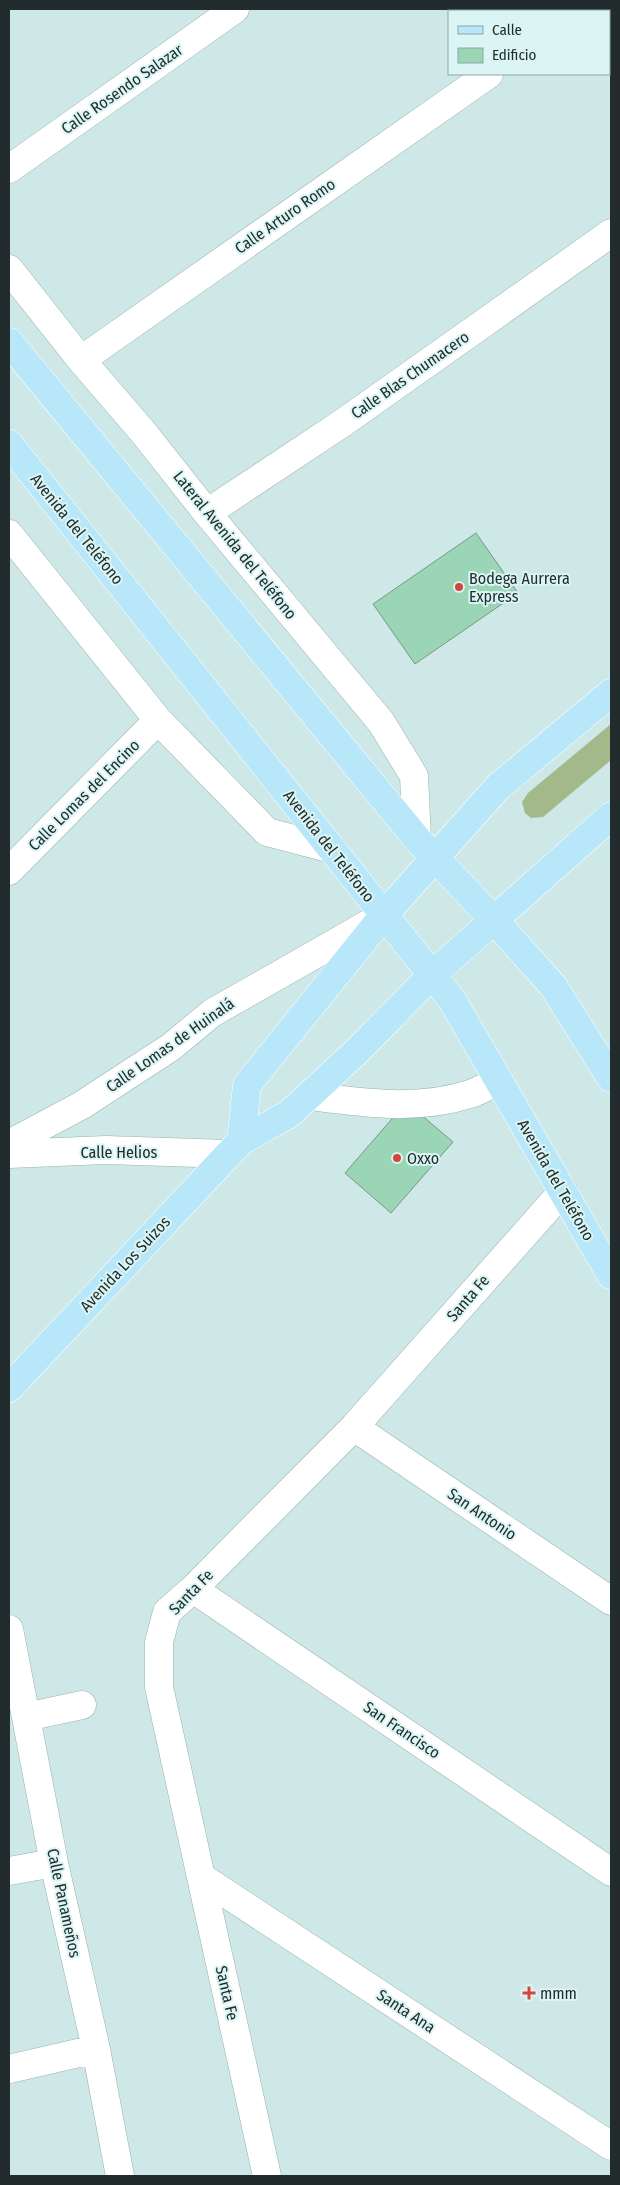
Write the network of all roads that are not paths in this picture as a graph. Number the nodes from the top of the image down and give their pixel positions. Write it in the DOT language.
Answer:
graph roads {
  1 [pos="235,9"];
  2 [pos="488,75"];
  3 [pos="9,169"];
  4 [pos="611,233"];
  5 [pos="14,286"];
  6 [pos="9,342"];
  7 [pos="81,360"];
  8 [pos="9,444"];
  9 [pos="207,513"];
  10 [pos="11,543"];
  11 [pos="611,693"];
  12 [pos="158,720"];
  13 [pos="611,816"];
  14 [pos="332,849"];
  15 [pos="426,849"];
  16 [pos="9,871"];
  17 [pos="384,915"];
  18 [pos="495,921"];
  19 [pos="432,975"];
  20 [pos="611,1078"];
  21 [pos="498,1080"];
  22 [pos="310,1096"];
  23 [pos="9,1144"];
  24 [pos="235,1148"];
  25 [pos="9,1154"];
  26 [pos="562,1191"];
  27 [pos="611,1276"];
  28 [pos="9,1388"];
  29 [pos="354,1428"];
  30 [pos="193,1589"];
  31 [pos="611,1601"];
  32 [pos="9,1629"];
  33 [pos="82,1705"];
  34 [pos="26,1717"];
  35 [pos="54,1863"];
  36 [pos="9,1872"];
  37 [pos="611,1872"];
  38 [pos="201,1877"];
  39 [pos="96,2049"];
  40 [pos="9,2069"];
  41 [pos="611,2146"];
  42 [pos="120,2176"];
  43 [pos="268,2176"];
  1 -- 3 [label="street, Calle Rosendo Salazar"];
  2 -- 7 [label="street, Calle Arturo Romo"];
  4 -- 9 [label="street, Calle Blas Chumacero"];
  5 -- 7 [label="street, Lateral Avenida del Teléfono"];
  6 -- 15 [label="main road"];
  7 -- 9 [label="street, Lateral Avenida del Teléfono"];
  8 -- 14 [label="main road, Avenida del Teléfono"];
  9 -- 15 [label="street, Lateral Avenida del Teléfono"];
  10 -- 12 [label="street"];
  11 -- 15 [label="main road"];
  12 -- 14 [label="street"];
  12 -- 16 [label="street, Calle Lomas del Encino"];
  13 -- 18 [label="main road, Avenida Los Suizos"];
  14 -- 17 [label="main road, Avenida del Teléfono"];
  15 -- 17 [label="main road"];
  15 -- 18 [label="main road"];
  17 -- 19 [label="main road, Avenida del Teléfono"];
  17 -- 23 [label="street, Calle Lomas de Huinalá"];
  17 -- 24 [label="main road"];
  18 -- 19 [label="main road, Avenida Los Suizos"];
  18 -- 20 [label="main road"];
  19 -- 21 [label="main road, Avenida del Teléfono"];
  19 -- 22 [label="main road, Avenida Los Suizos"];
  21 -- 22 [label="street"];
  21 -- 26 [label="main road, Avenida del Teléfono"];
  22 -- 24 [label="main road, Avenida Los Suizos"];
  24 -- 25 [label="street, Calle Helios"];
  24 -- 28 [label="main road, Avenida Los Suizos"];
  26 -- 27 [label="main road, Avenida del Teléfono"];
  26 -- 29 [label="street, Santa Fe"];
  29 -- 30 [label="street, Santa Fe"];
  29 -- 31 [label="street, San Antonio"];
  30 -- 37 [label="street, San Francisco"];
  30 -- 38 [label="street, Santa Fe"];
  32 -- 34 [label="street, Calle Panameños"];
  33 -- 34 [label="street"];
  34 -- 35 [label="street, Calle Panameños"];
  35 -- 36 [label="street"];
  35 -- 39 [label="street, Calle Panameños"];
  38 -- 41 [label="street, Santa Ana"];
  38 -- 43 [label="street, Santa Fe"];
  39 -- 40 [label="street"];
  39 -- 42 [label="street, Calle Panameños"];
}
